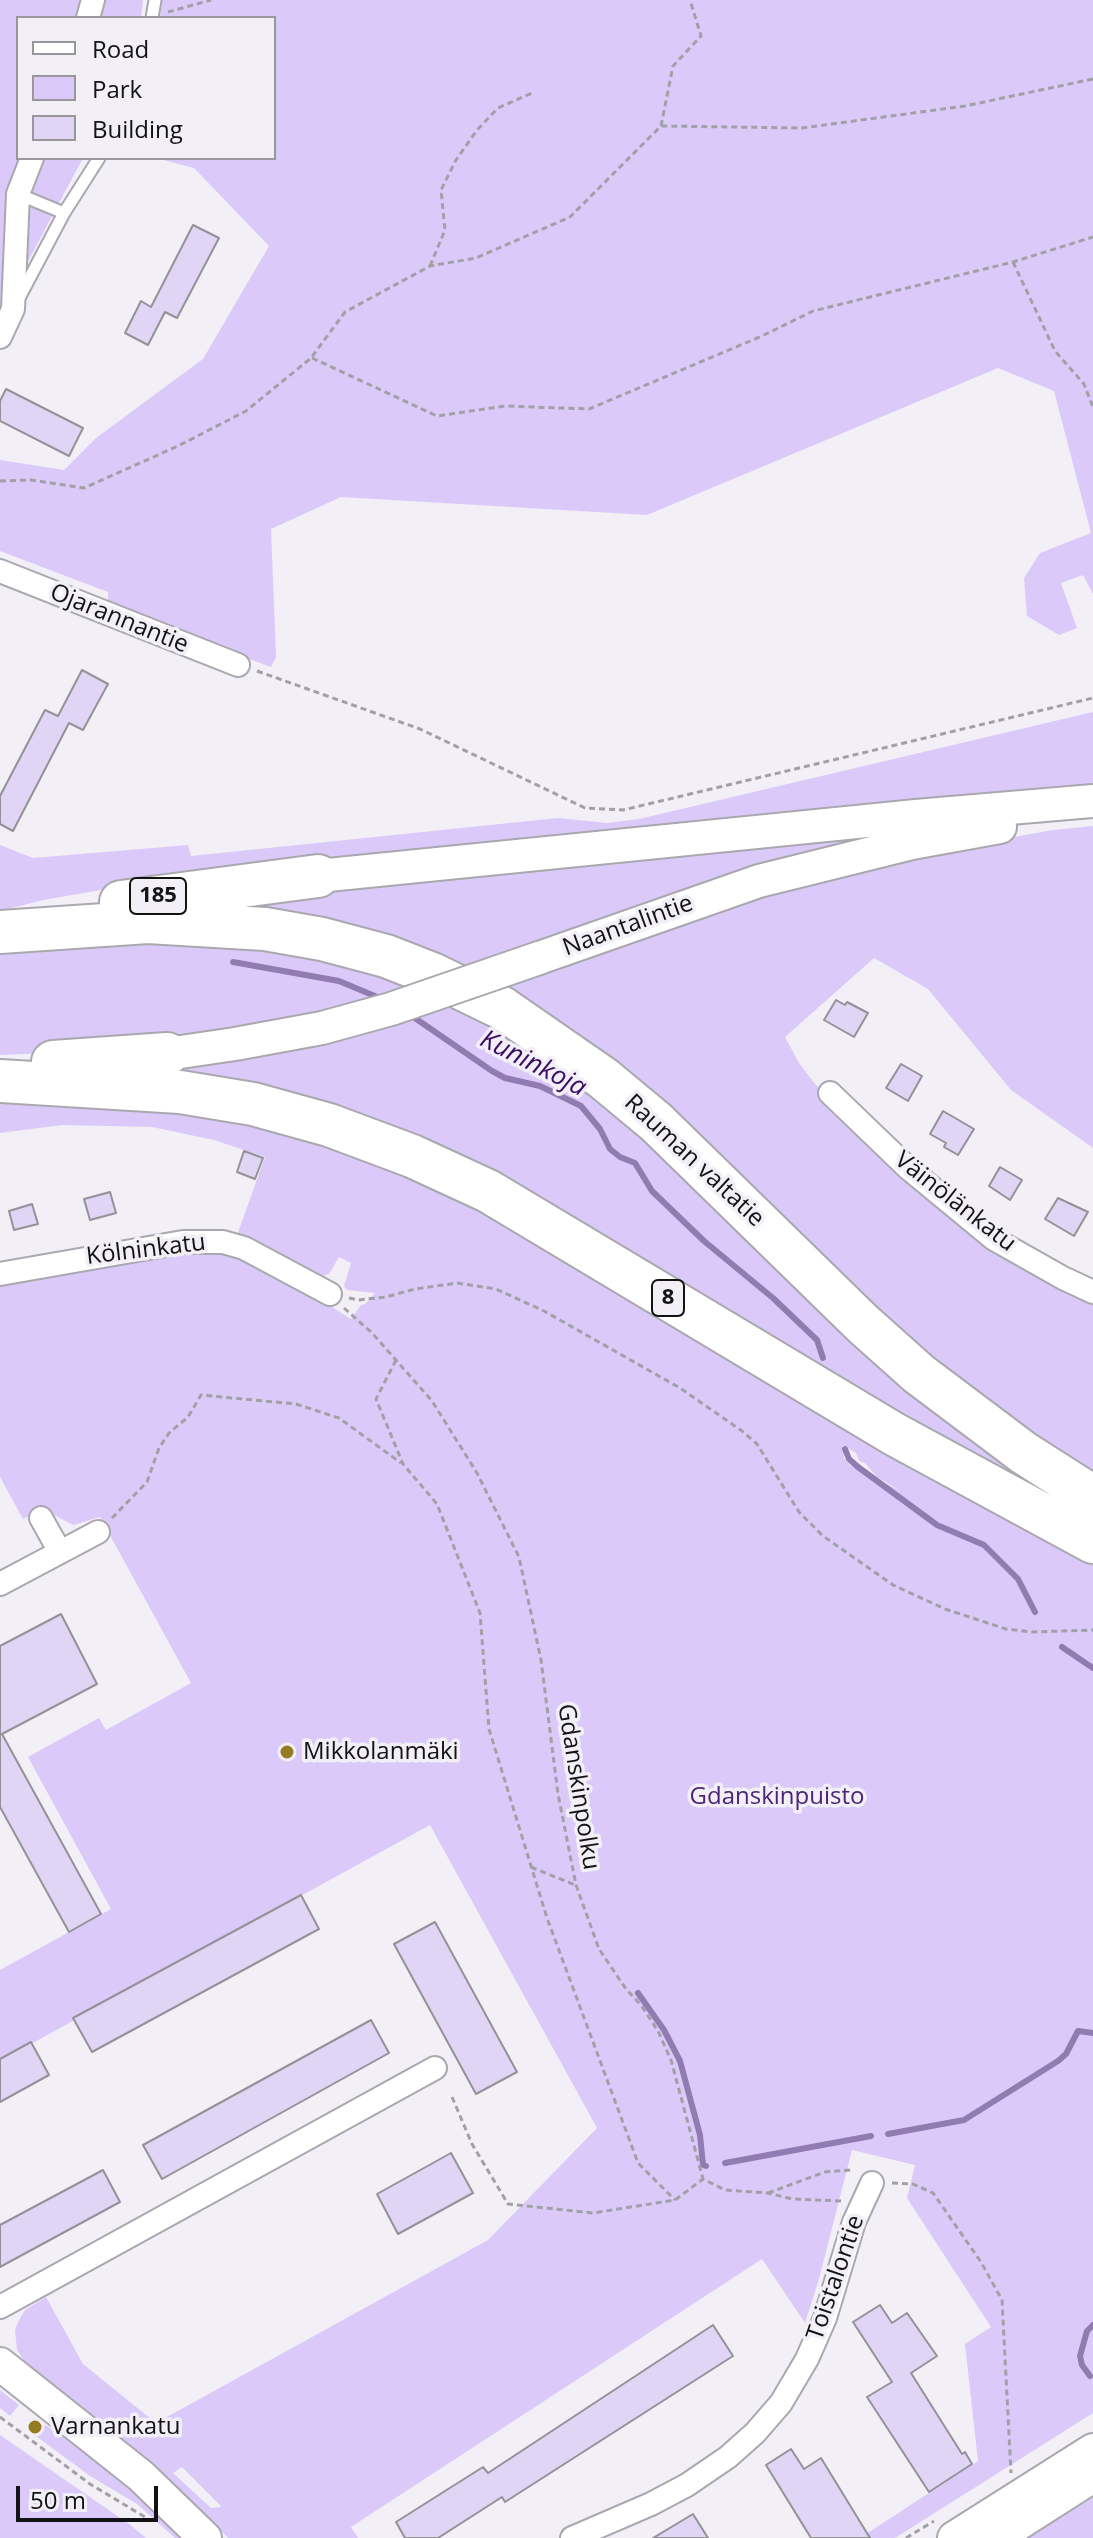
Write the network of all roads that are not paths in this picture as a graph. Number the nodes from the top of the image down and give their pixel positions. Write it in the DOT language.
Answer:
graph roads {
  1 [pos="31,160"];
  2 [pos="98,160"];
  3 [pos="18,194"];
  4 [pos="64,213"];
  5 [pos="13,309"];
  6 [pos="0,337"];
  7 [pos="0,571"];
  8 [pos="238,665"];
  9 [pos="1093,801"];
  10 [pos="1093,813"];
  11 [pos="318,876"];
  12 [pos="0,930"];
  13 [pos="167,1054"];
  14 [pos="0,1065"];
  15 [pos="0,1081"];
  16 [pos="830,1093"];
  17 [pos="0,1274"];
  18 [pos="1093,1292"];
  19 [pos="330,1294"];
  20 [pos="1093,1497"];
  21 [pos="41,1518"];
  22 [pos="98,1532"];
  23 [pos="1093,1542"];
  24 [pos="60,1552"];
  25 [pos="0,1584"];
  26 [pos="435,2068"];
  27 [pos="872,2183"];
  28 [pos="0,2307"];
  29 [pos="0,2364"];
  30 [pos="1093,2450"];
  31 [pos="1093,2476"];
  32 [pos="205,2538"];
  33 [pos="572,2538"];
  34 [pos="954,2538"];
  35 [pos="996,2538"];
  1 -- 3 [label="street"];
  2 -- 4 [label="lane"];
  3 -- 4 [label="lane"];
  3 -- 5 [label="street"];
  4 -- 5 [label="lane"];
  5 -- 6 [label="street"];
  7 -- 8 [label="street, Ojarannantie"];
  9 -- 11 [label="main road, 185"];
  10 -- 13 [label="main road, Naantalintie, bridge"];
  11 -- 12 [label="highway, 185"];
  12 -- 20 [label="highway, Rauman valtatie"];
  13 -- 14 [label="highway"];
  15 -- 23 [label="highway, 8"];
  16 -- 18 [label="street, Väinölänkatu"];
  17 -- 19 [label="street, Kölninkatu"];
  21 -- 24 [label="street"];
  22 -- 24 [label="street"];
  24 -- 25 [label="street"];
  26 -- 28 [label="street"];
  27 -- 33 [label="street, Toistalontie"];
  29 -- 32 [label="main road"];
  30 -- 34 [label="main road"];
  31 -- 35 [label="main road"];
}
